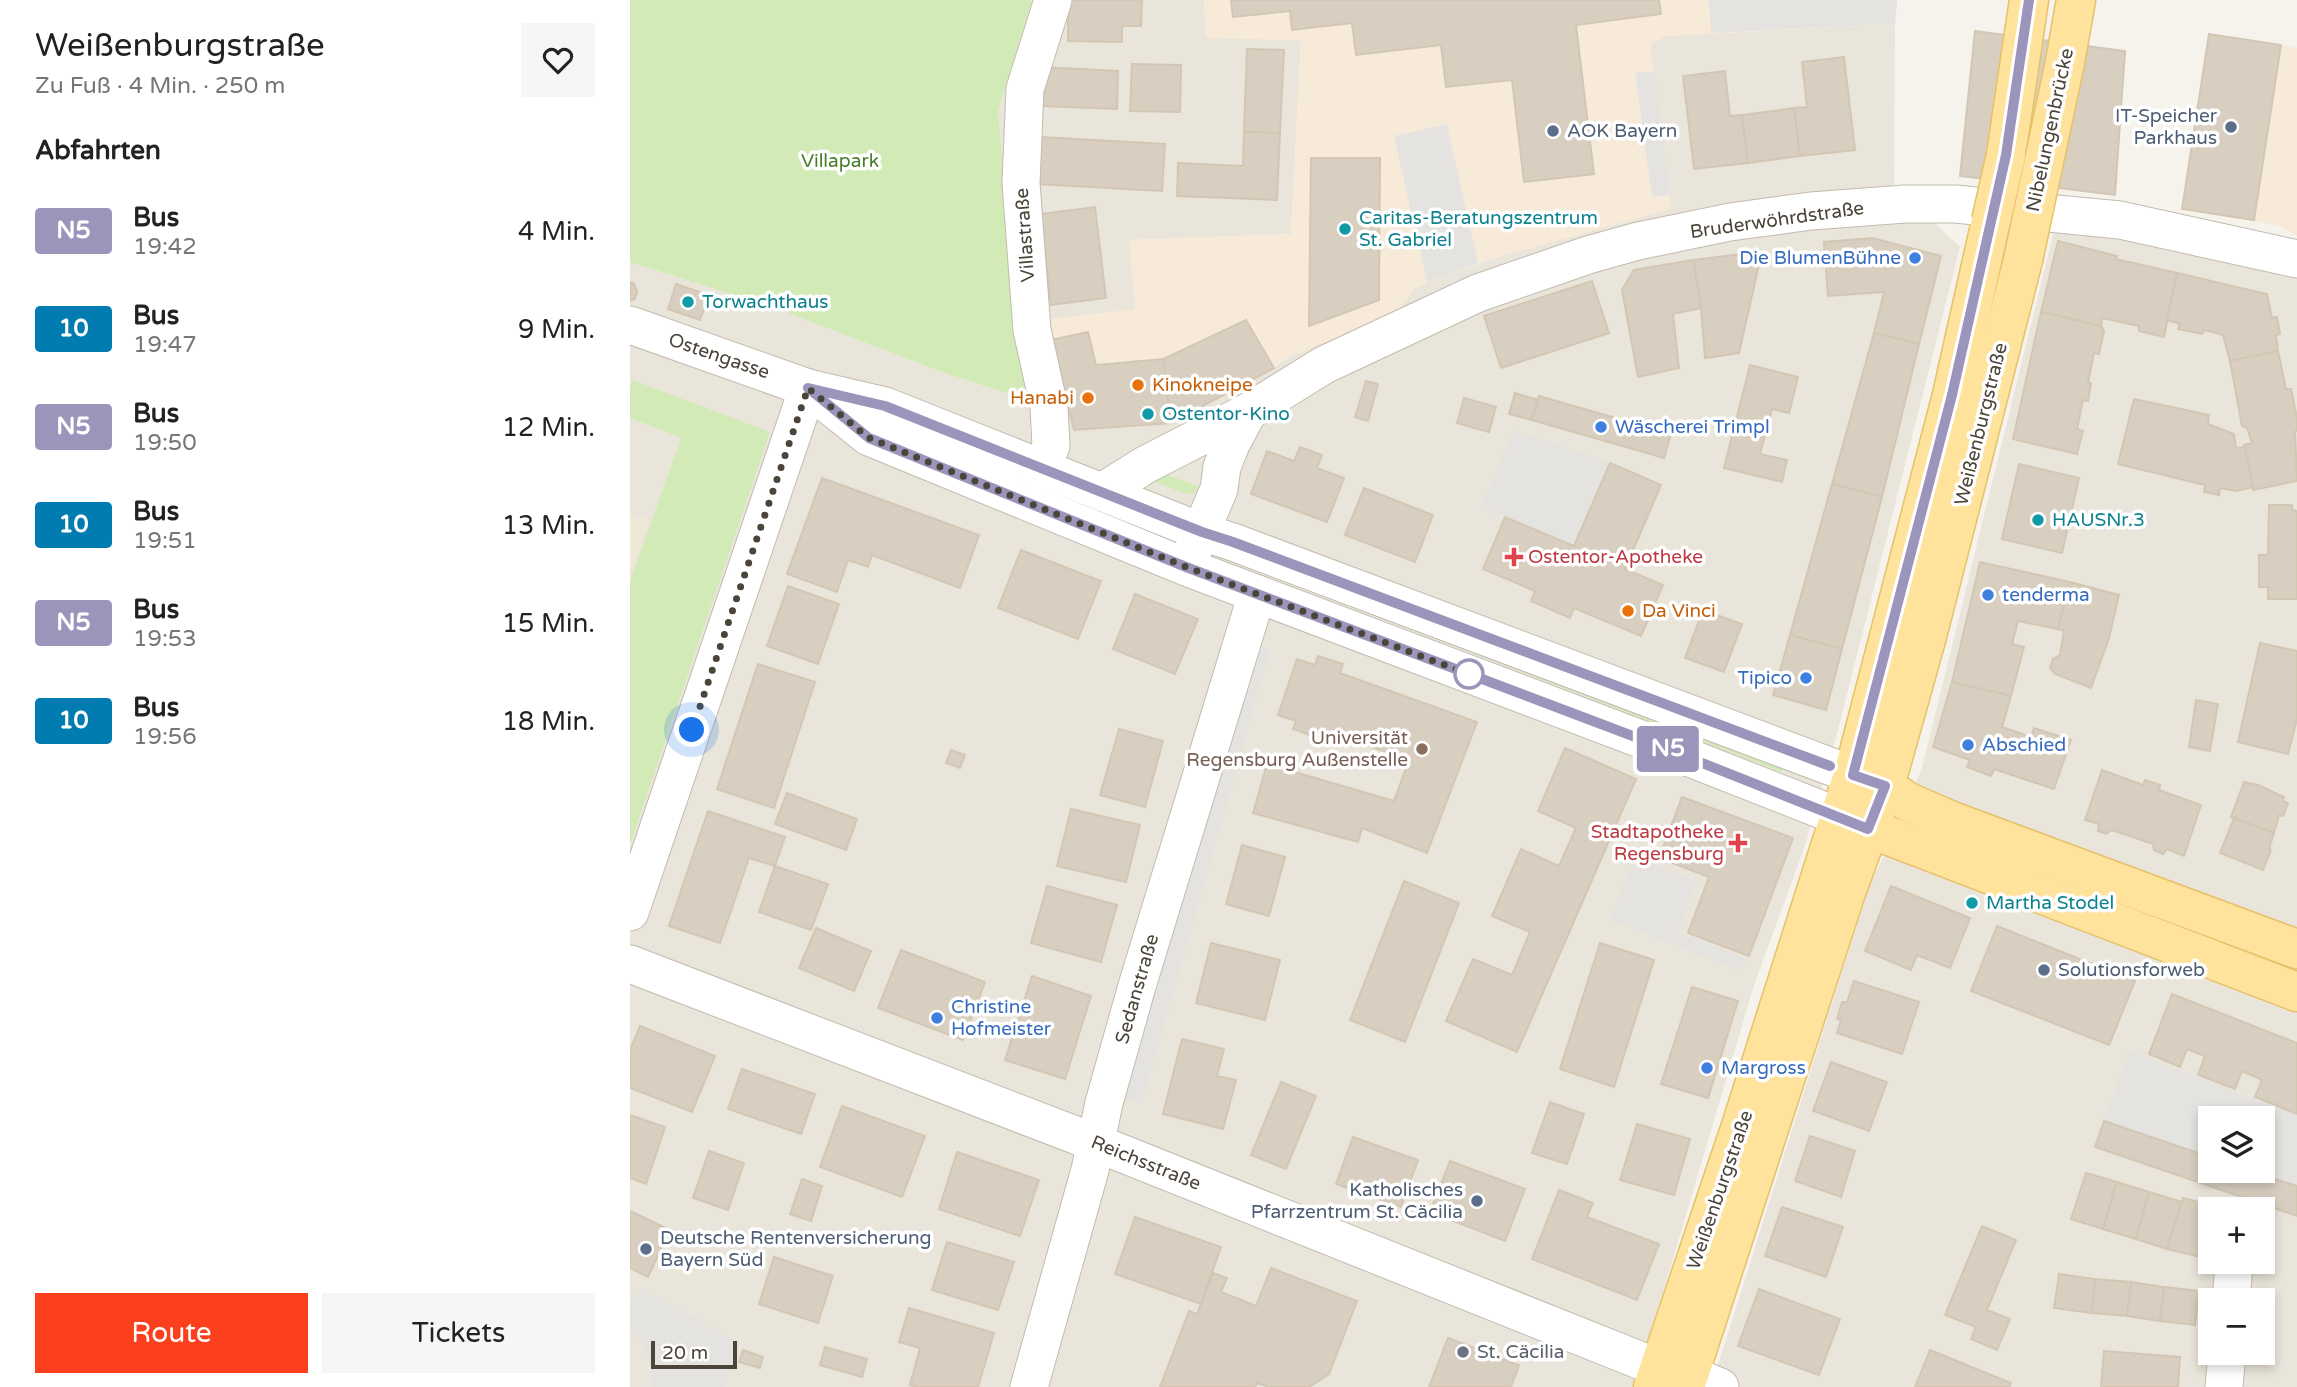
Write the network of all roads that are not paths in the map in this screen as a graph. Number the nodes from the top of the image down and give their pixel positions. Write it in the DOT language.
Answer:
graph roads {
  1 [pos="1053,0"];
  2 [pos="2029,0"];
  3 [pos="2076,0"];
  4 [pos="1987,238"];
  5 [pos="2297,260"];
  6 [pos="2023,261"];
  7 [pos="630,325"];
  8 [pos="808,388"];
  9 [pos="1248,412"];
  10 [pos="1041,470"];
  11 [pos="1102,492"];
  12 [pos="1202,532"];
  13 [pos="1186,567"];
  14 [pos="1257,594"];
  15 [pos="1869,780"];
  16 [pos="1854,823"];
  17 [pos="630,912"];
  18 [pos="2297,949"];
  19 [pos="630,964"];
  20 [pos="2297,992"];
  21 [pos="1096,1143"];
  22 [pos="2226,1365"];
  23 [pos="1681,1381"];
  24 [pos="1029,1387"];
  25 [pos="2224,1387"];
  1 -- 10 [label="street, Villastraße"];
  2 -- 4 [label="main road, Nibelungenbrücke, bridge"];
  3 -- 6 [label="main road, Nibelungenbrücke, bridge"];
  4 -- 15 [label="main road, Weißenburgstraße"];
  5 -- 9 [label="street, Bruderwöhrdstraße"];
  6 -- 15 [label="main road, Weißenburgstraße"];
  7 -- 8 [label="street, Ostengasse"];
  8 -- 10 [label="street"];
  8 -- 13 [label="street"];
  8 -- 17 [label="street"];
  9 -- 11 [label="street, Bruderwöhrdstraße"];
  9 -- 12 [label="street"];
  10 -- 11 [label="street"];
  11 -- 12 [label="street"];
  12 -- 13 [label="street"];
  12 -- 15 [label="street"];
  13 -- 14 [label="street"];
  14 -- 16 [label="street"];
  14 -- 21 [label="street, Sedanstraße"];
  15 -- 16 [label="main road, Weißenburgstraße"];
  15 -- 18 [label="main road"];
  16 -- 20 [label="main road"];
  16 -- 23 [label="main road, Weißenburgstraße"];
  19 -- 21 [label="street, Reichsstraße"];
  21 -- 23 [label="street, Reichsstraße"];
  21 -- 24 [label="street, Sedanstraße"];
  22 -- 25 [label="street"];
}
